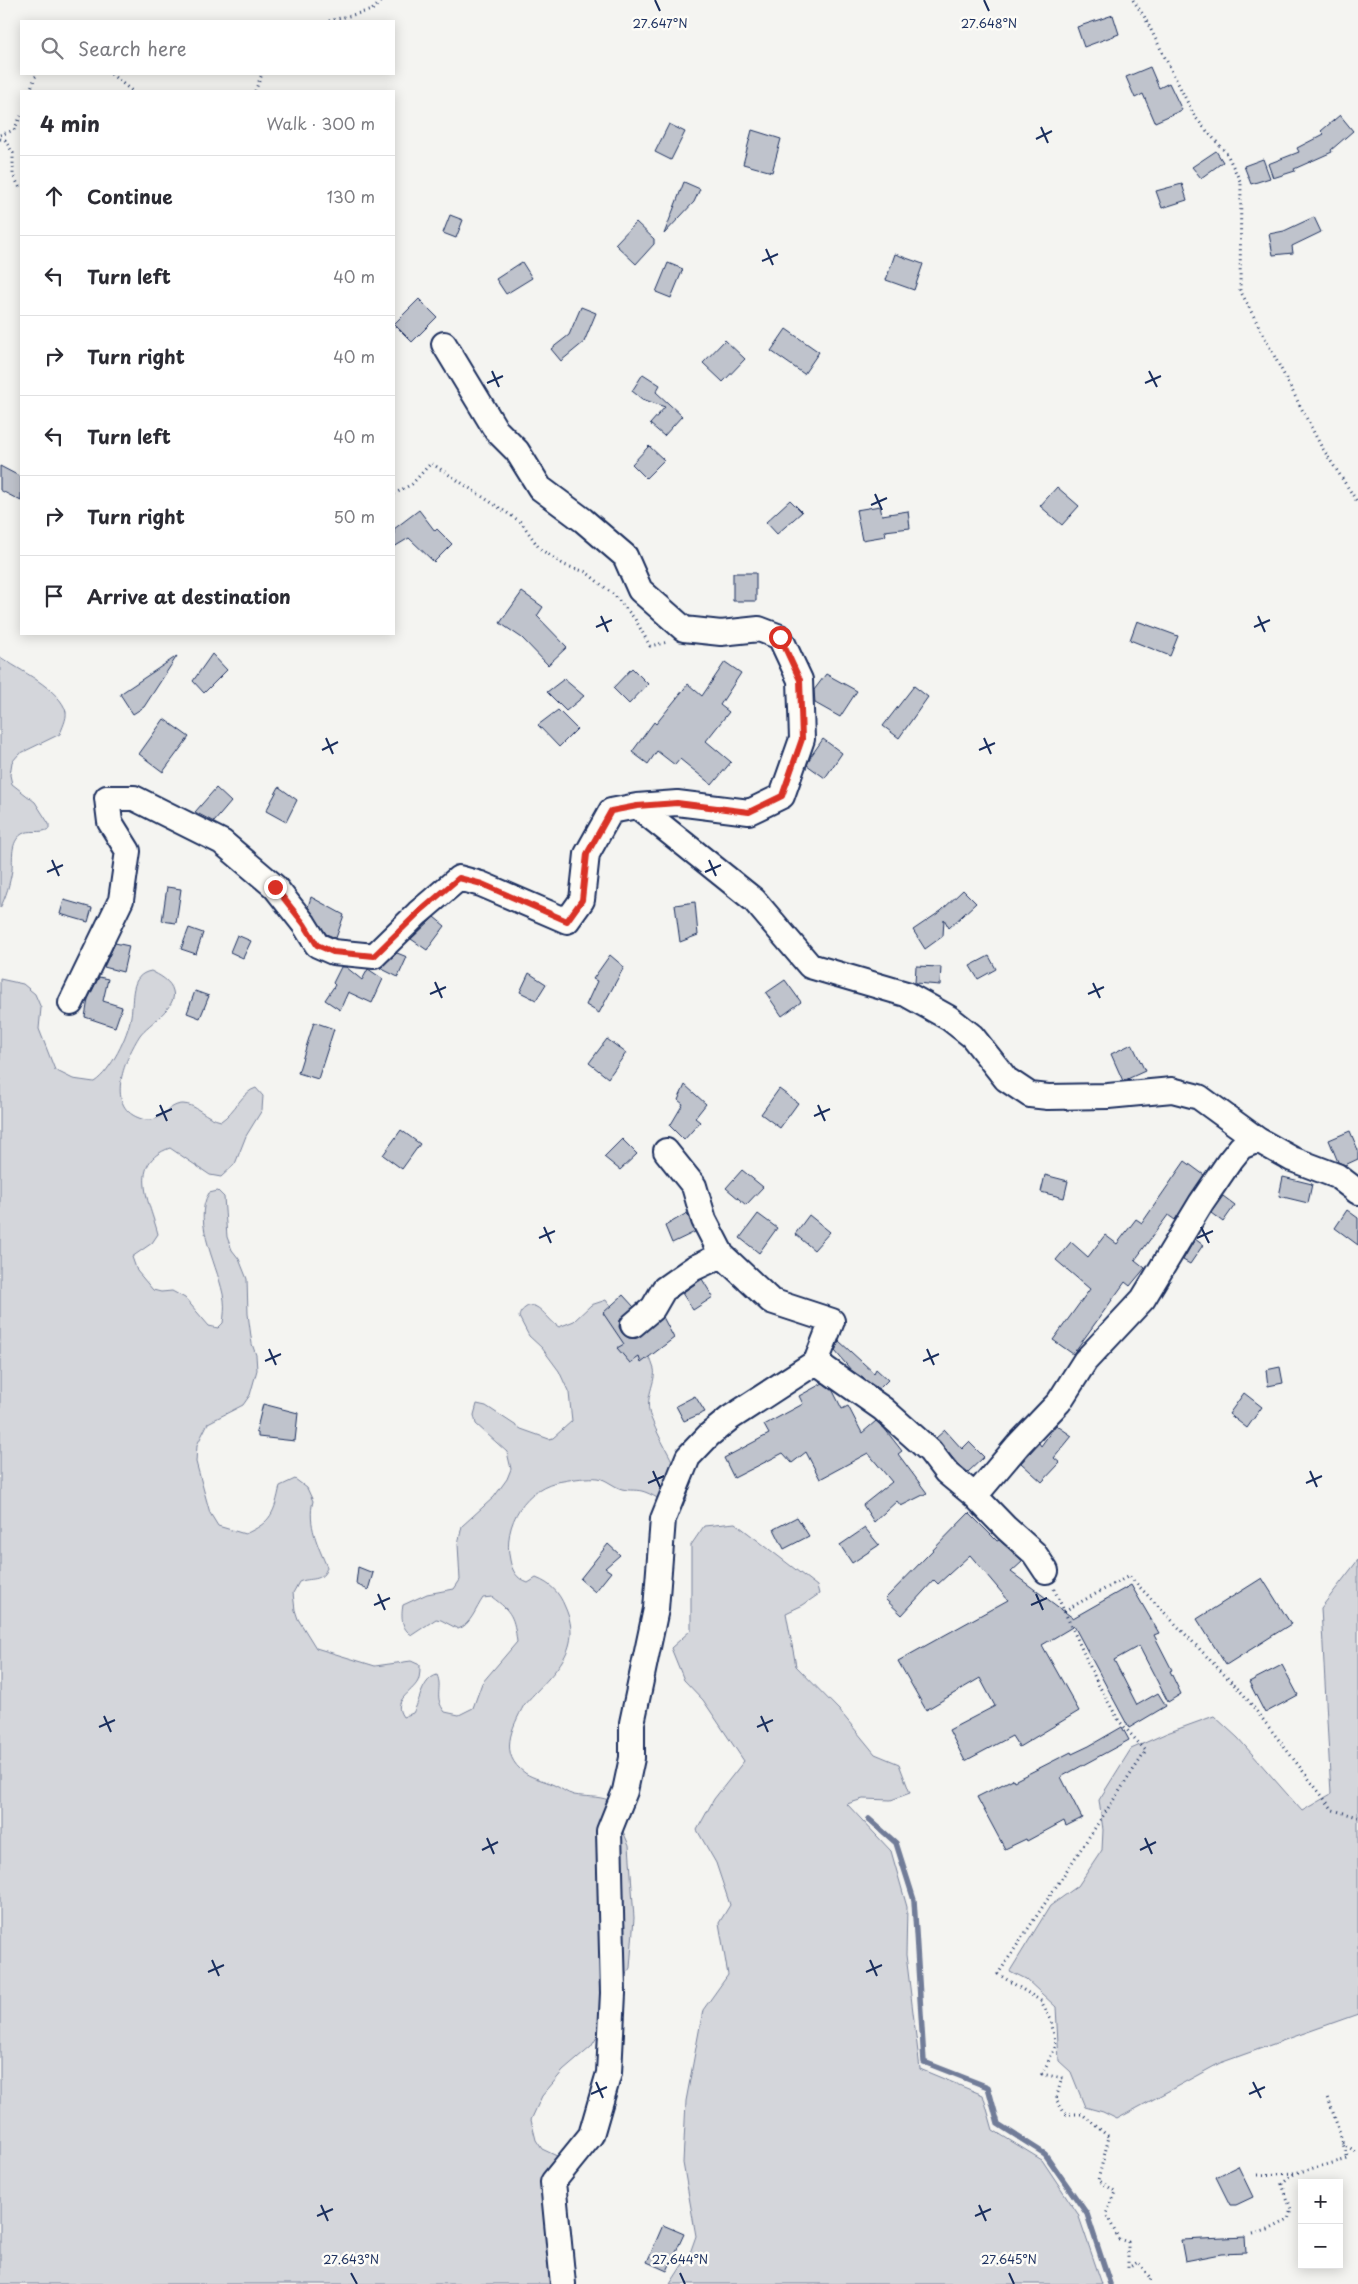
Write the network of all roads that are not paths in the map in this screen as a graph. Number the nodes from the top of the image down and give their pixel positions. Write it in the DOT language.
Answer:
graph roads {
  1 [pos="444,344"];
  2 [pos="637,806"];
  3 [pos="70,1003"];
  4 [pos="1258,1140"];
  5 [pos="666,1151"];
  6 [pos="1358,1192"];
  7 [pos="722,1255"];
  8 [pos="632,1325"];
  9 [pos="816,1362"];
  10 [pos="975,1496"];
  11 [pos="1046,1571"];
  12 [pos="563,2284"];
  1 -- 2 [label="street"];
  2 -- 3 [label="street"];
  2 -- 4 [label="street"];
  4 -- 6 [label="street"];
  4 -- 10 [label="street"];
  5 -- 7 [label="street"];
  7 -- 8 [label="street"];
  7 -- 9 [label="street"];
  9 -- 10 [label="street"];
  9 -- 12 [label="street"];
  10 -- 11 [label="street"];
}
